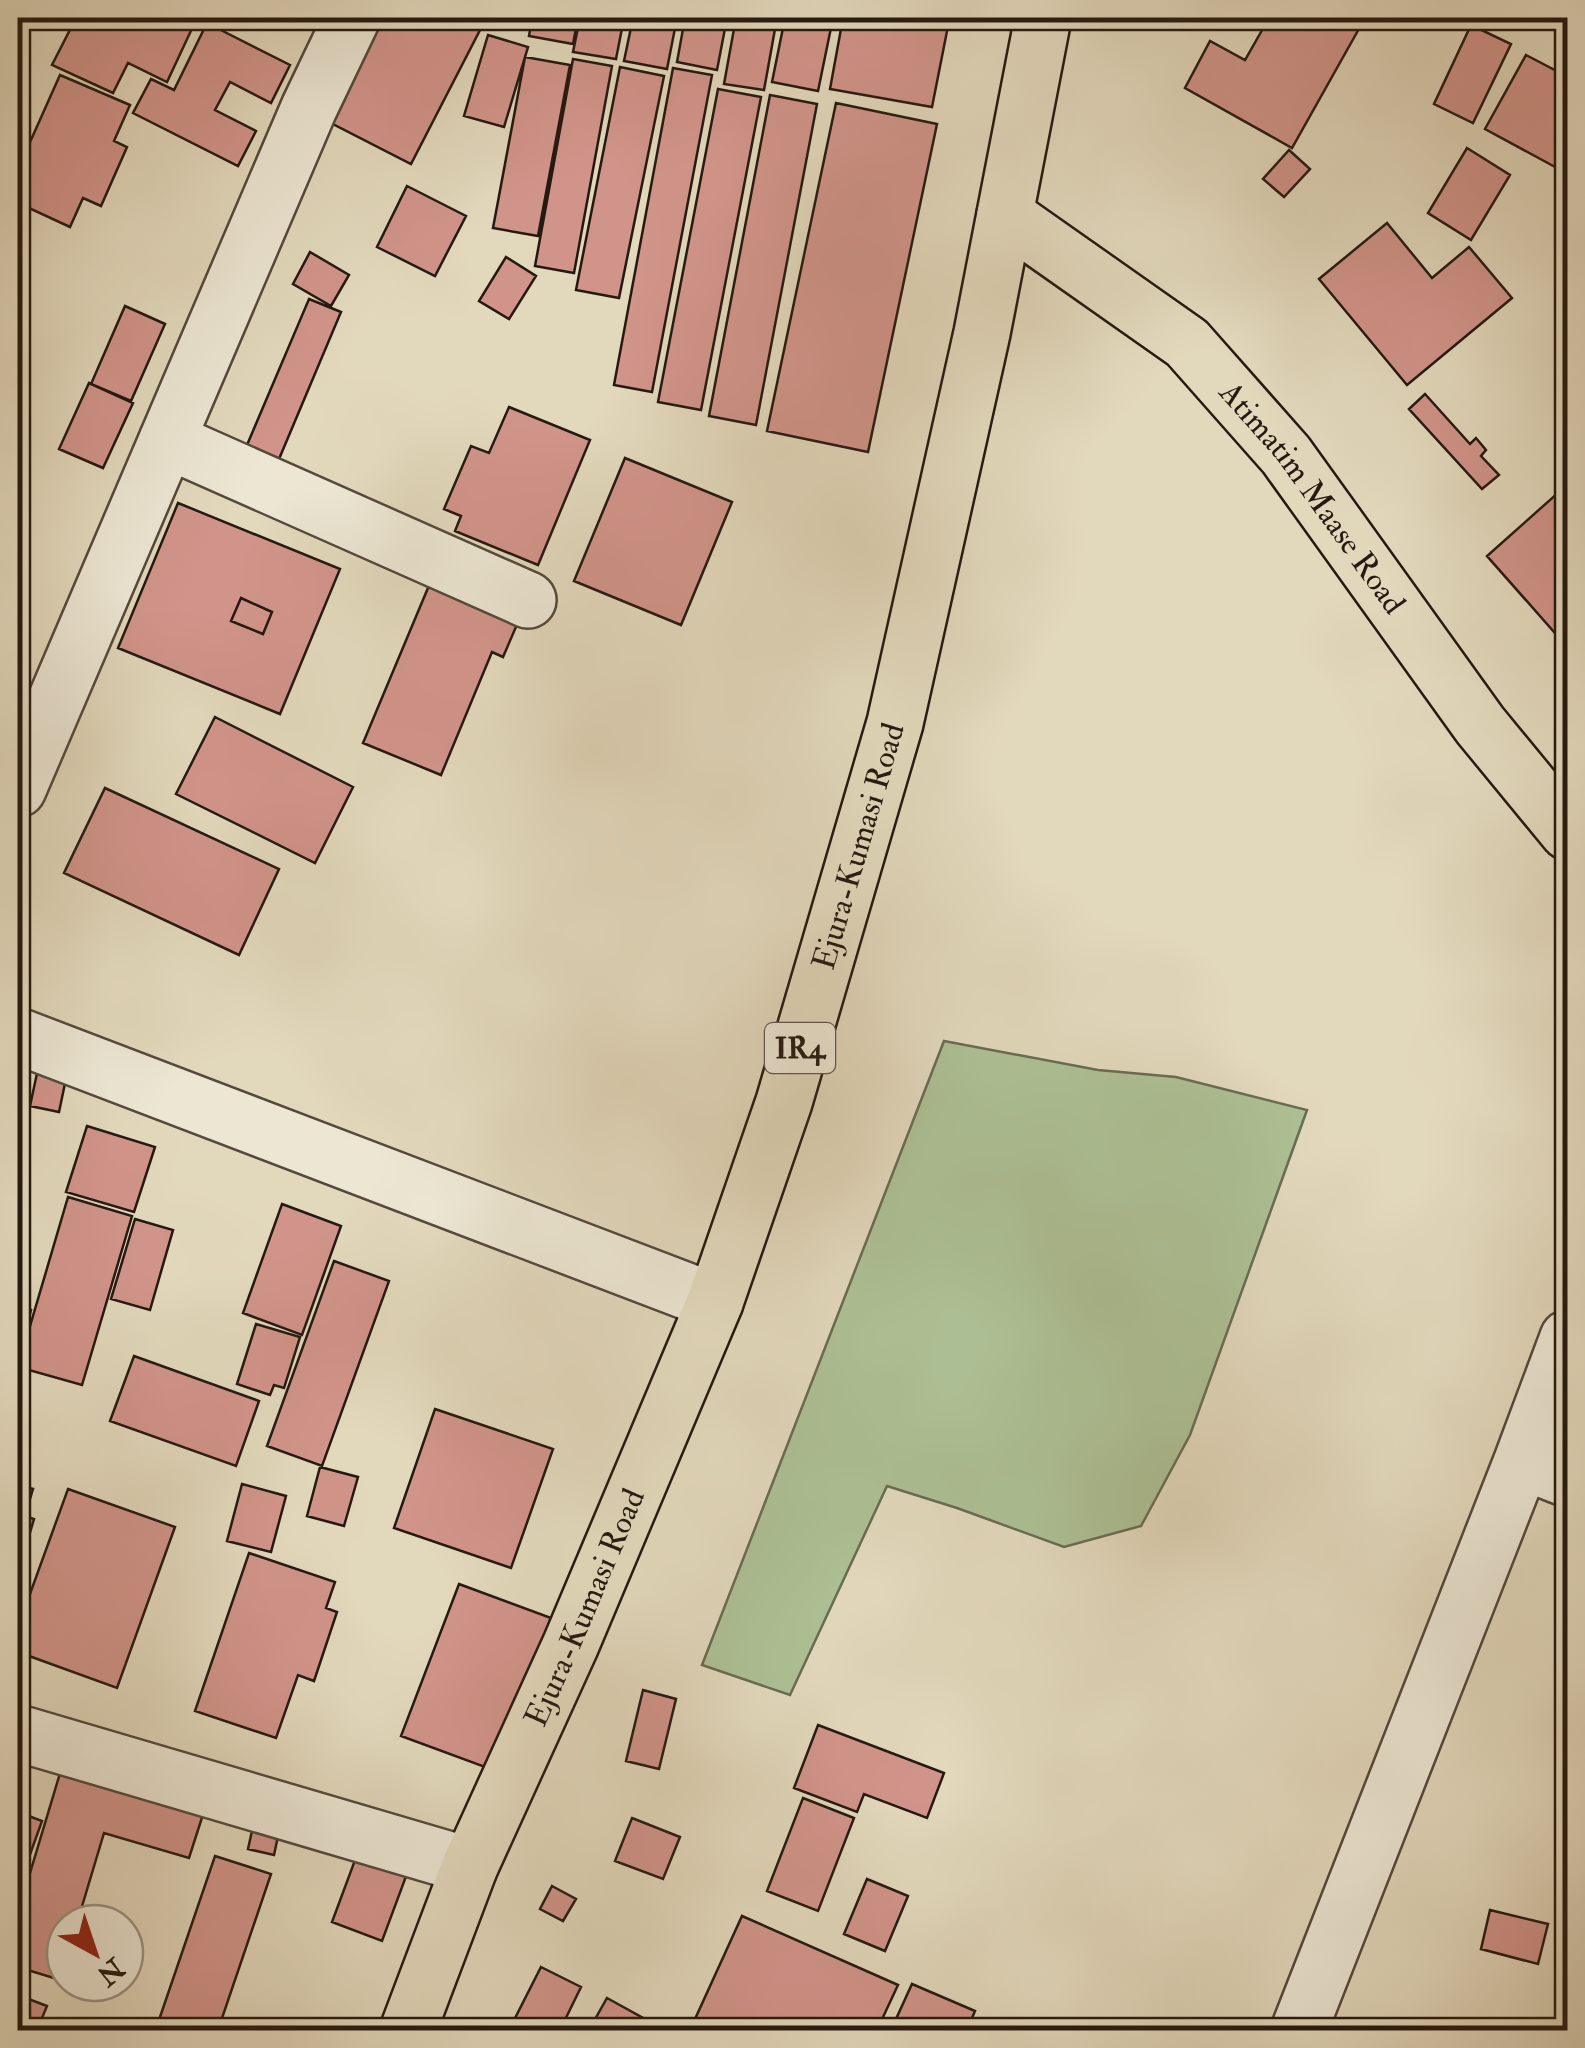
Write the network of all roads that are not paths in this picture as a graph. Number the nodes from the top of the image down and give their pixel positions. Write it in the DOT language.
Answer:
graph roads {
  1 [pos="352,18"];
  2 [pos="1043,18"];
  3 [pos="1005,215"];
  4 [pos="167,440"];
  5 [pos="528,600"];
  6 [pos="18,789"];
  7 [pos="1568,832"];
  8 [pos="18,1036"];
  9 [pos="715,1302"];
  10 [pos="1568,1338"];
  11 [pos="1545,1470"];
  12 [pos="18,1733"];
  13 [pos="470,1866"];
  14 [pos="408,2030"];
  15 [pos="1299,2030"];
  1 -- 4 [label="street"];
  2 -- 3 [label="main road, Ejura-Kumasi Road / IR4"];
  3 -- 7 [label="main road, Atimatim Maase Road"];
  3 -- 9 [label="main road, Ejura-Kumasi Road / IR4"];
  4 -- 5 [label="street"];
  4 -- 6 [label="street"];
  8 -- 9 [label="street"];
  9 -- 13 [label="main road, Ejura-Kumasi Road / IR4"];
  10 -- 11 [label="street"];
  11 -- 15 [label="street"];
  12 -- 13 [label="street"];
  13 -- 14 [label="main road, Ejura-Kumasi Road / IR4"];
}
